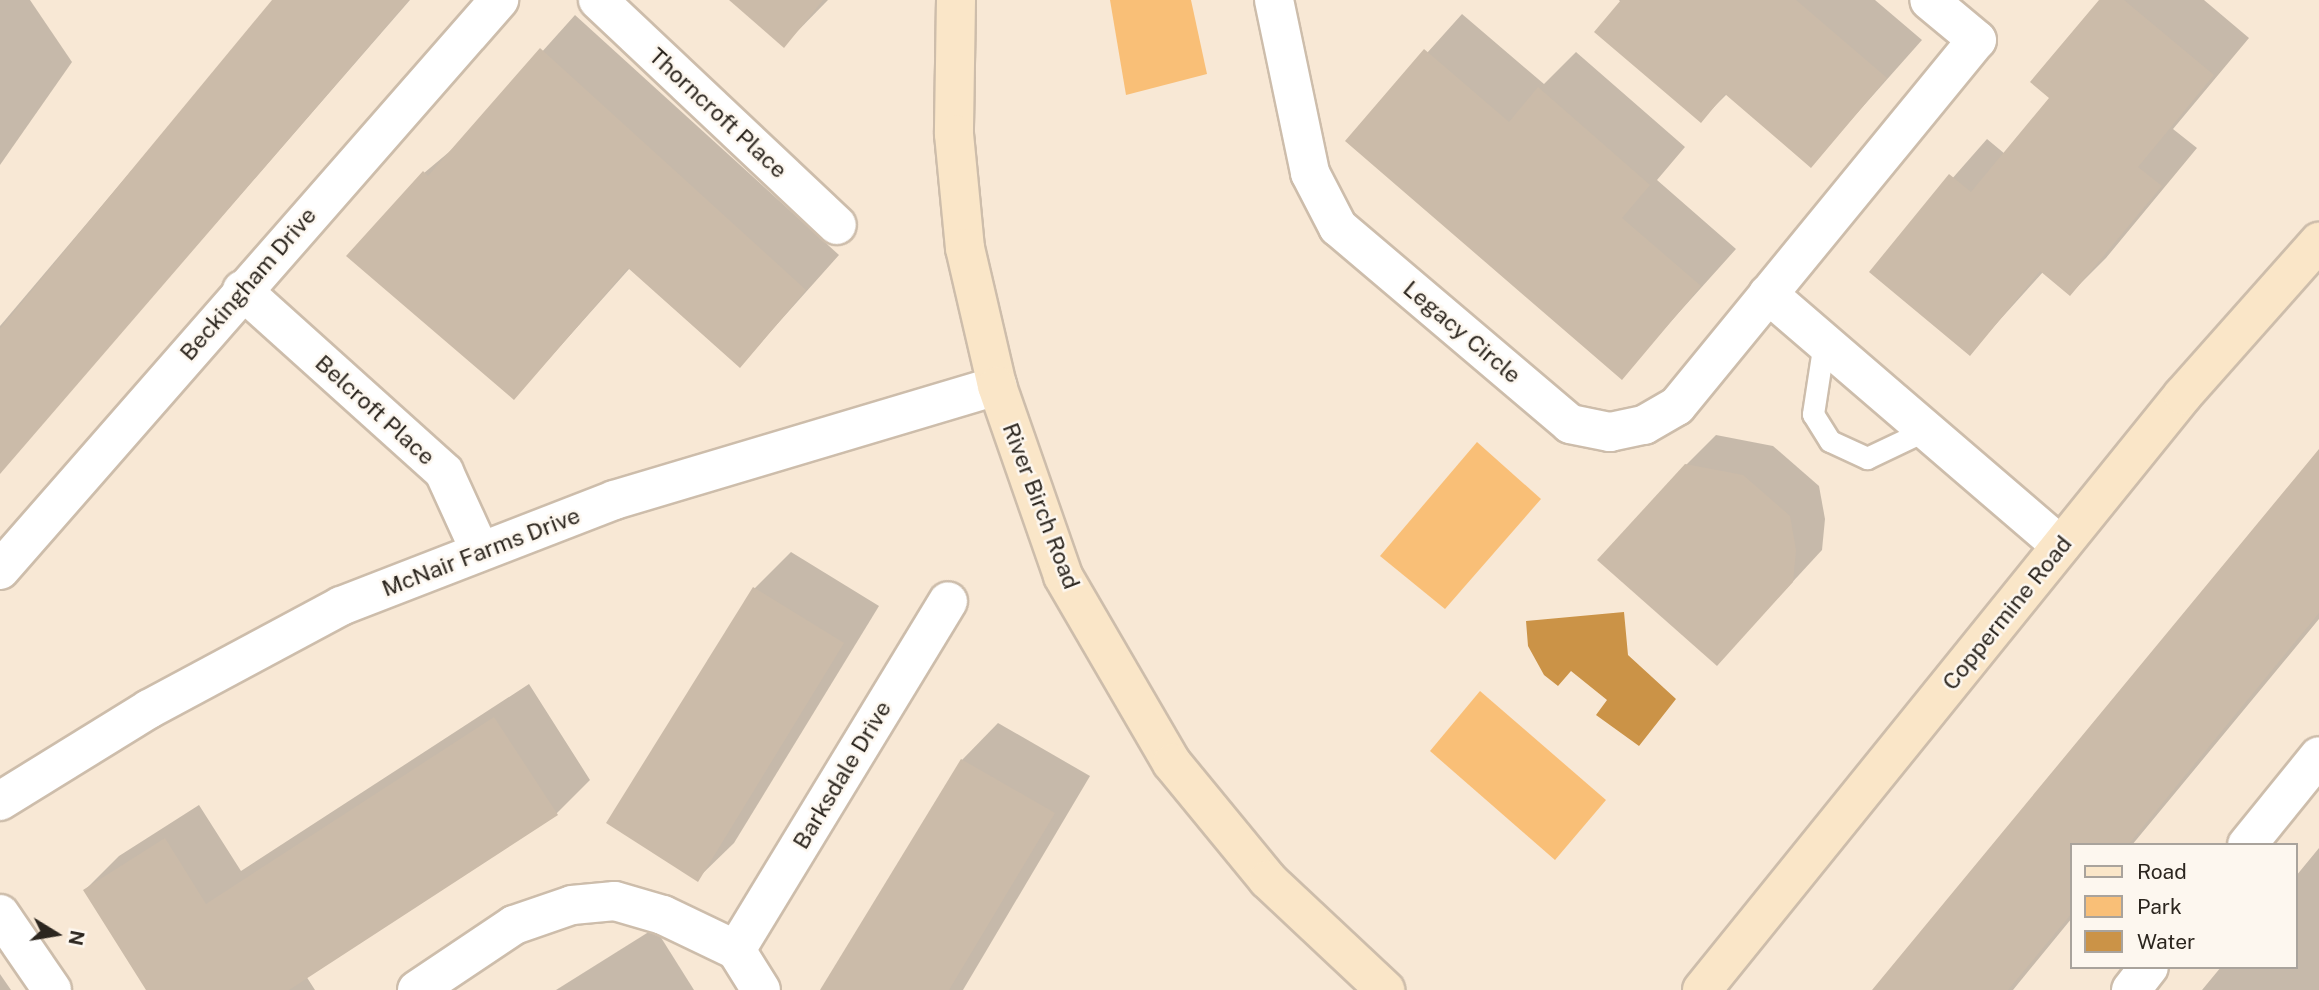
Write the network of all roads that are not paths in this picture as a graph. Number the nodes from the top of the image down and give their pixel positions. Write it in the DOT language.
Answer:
graph roads {
  1 [pos="499,0"];
  2 [pos="598,0"];
  3 [pos="956,0"];
  4 [pos="1274,0"];
  5 [pos="1929,0"];
  6 [pos="837,225"];
  7 [pos="2319,242"];
  8 [pos="242,290"];
  9 [pos="1768,294"];
  10 [pos="1824,342"];
  11 [pos="997,386"];
  12 [pos="1926,430"];
  13 [pos="2061,546"];
  14 [pos="480,551"];
  15 [pos="0,570"];
  16 [pos="948,601"];
  17 [pos="2318,757"];
  18 [pos="0,801"];
  19 [pos="2249,843"];
  20 [pos="0,914"];
  21 [pos="736,950"];
  22 [pos="2147,969"];
  23 [pos="52,990"];
  24 [pos="417,990"];
  25 [pos="761,990"];
  26 [pos="1385,990"];
  27 [pos="1702,990"];
  28 [pos="2131,990"];
  1 -- 8 [label="street, Beckingham Drive"];
  2 -- 6 [label="street, Thorncroft Place"];
  3 -- 11 [label="street, River Birch Road"];
  4 -- 9 [label="street, Legacy Circle"];
  5 -- 9 [label="street, Legacy Circle"];
  7 -- 13 [label="street, Coppermine Road"];
  8 -- 14 [label="street, Belcroft Place"];
  8 -- 15 [label="street, Beckingham Drive"];
  9 -- 10 [label="street"];
  10 -- 12 [label="street"];
  10 -- 12 [label="lane"];
  11 -- 14 [label="street, McNair Farms Drive"];
  11 -- 26 [label="street, River Birch Road"];
  12 -- 13 [label="street"];
  13 -- 27 [label="street, Coppermine Road"];
  14 -- 18 [label="street, McNair Farms Drive"];
  16 -- 21 [label="street, Barksdale Drive"];
  17 -- 19 [label="street"];
  20 -- 23 [label="street"];
  21 -- 24 [label="street"];
  21 -- 25 [label="street"];
  22 -- 28 [label="street"];
}
